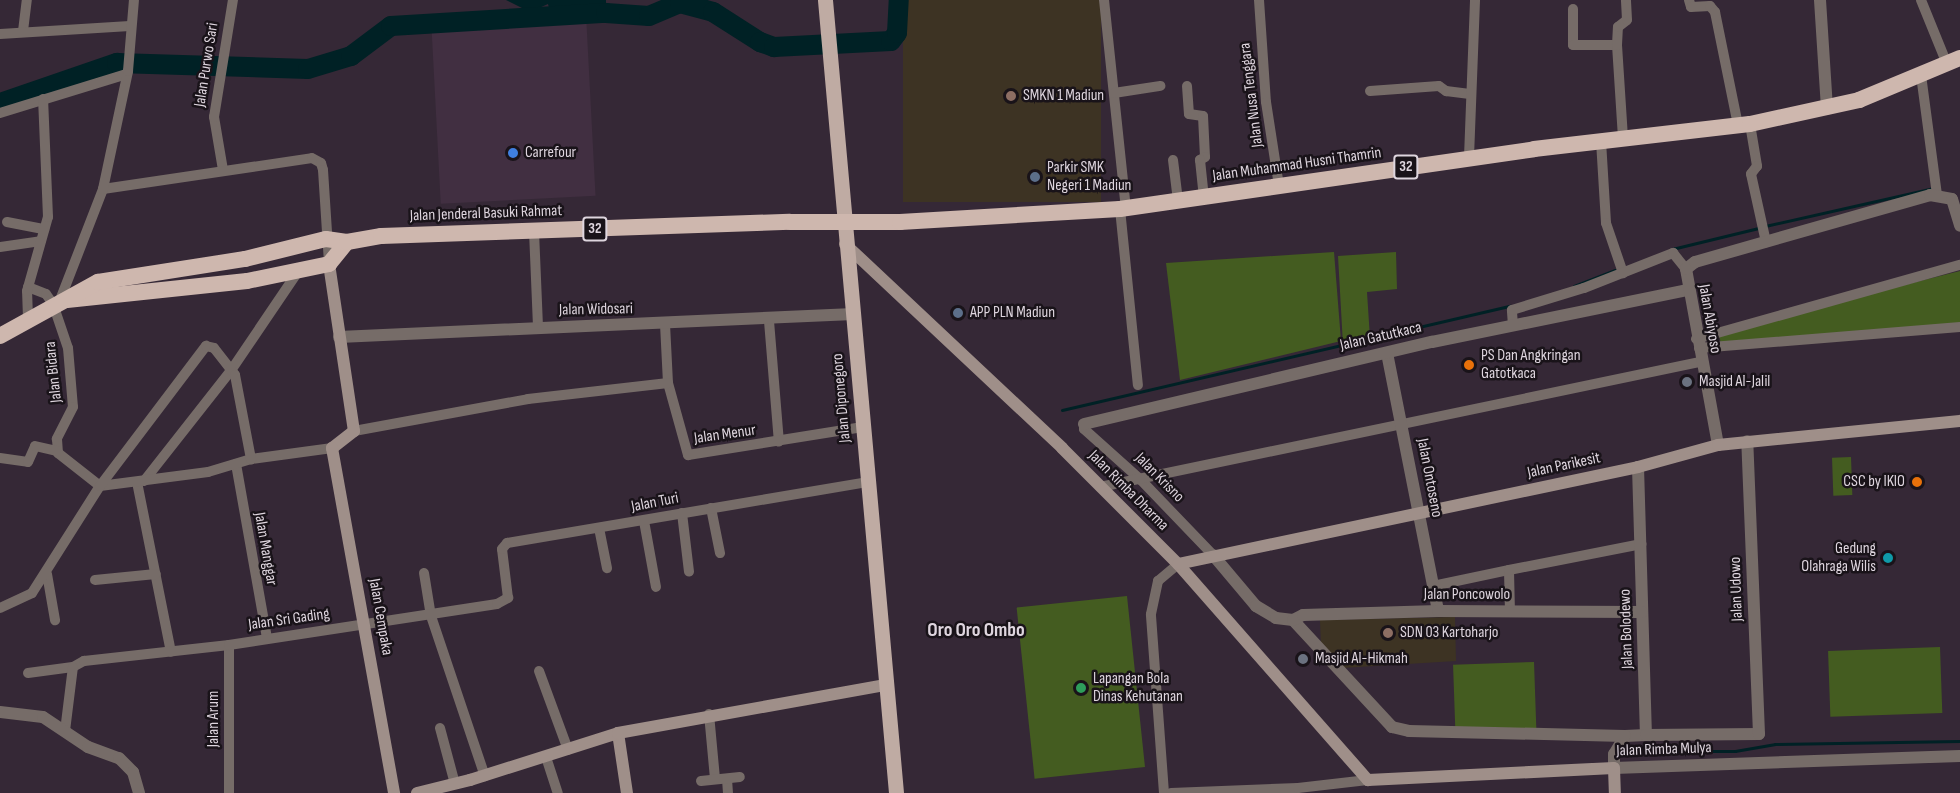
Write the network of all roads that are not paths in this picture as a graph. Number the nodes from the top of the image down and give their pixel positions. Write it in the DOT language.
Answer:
graph roads {
  1 [pos="27,0"];
  2 [pos="134,0"];
  3 [pos="233,0"];
  4 [pos="825,0"];
  5 [pos="1104,0"];
  6 [pos="1259,0"];
  7 [pos="1475,0"];
  8 [pos="1626,0"];
  9 [pos="1689,0"];
  10 [pos="1820,0"];
  11 [pos="1921,0"];
  12 [pos="1573,9"];
  13 [pos="130,26"];
  14 [pos="23,31"];
  15 [pos="0,34"];
  16 [pos="1617,45"];
  17 [pos="1953,61"];
  18 [pos="128,72"];
  19 [pos="1921,75"];
  20 [pos="1160,86"];
  21 [pos="1187,86"];
  22 [pos="1370,91"];
  23 [pos="1114,93"];
  24 [pos="1470,94"];
  25 [pos="43,99"];
  26 [pos="1827,109"];
  27 [pos="0,112"];
  28 [pos="1744,124"];
  29 [pos="1623,139"];
  30 [pos="1601,141"];
  31 [pos="1470,158"];
  32 [pos="1173,160"];
  33 [pos="223,170"];
  34 [pos="1279,186"];
  35 [pos="103,189"];
  36 [pos="1937,195"];
  37 [pos="1204,197"];
  38 [pos="1956,199"];
  39 [pos="1178,201"];
  40 [pos="1123,208"];
  41 [pos="7,222"];
  42 [pos="842,223"];
  43 [pos="1960,226"];
  44 [pos="44,229"];
  45 [pos="534,231"];
  46 [pos="326,239"];
  47 [pos="41,241"];
  48 [pos="348,242"];
  49 [pos="1766,242"];
  50 [pos="845,244"];
  51 [pos="0,247"];
  52 [pos="329,264"];
  53 [pos="1960,265"];
  54 [pos="1691,266"];
  55 [pos="1622,269"];
  56 [pos="299,270"];
  57 [pos="28,287"];
  58 [pos="1687,290"];
  59 [pos="56,302"];
  60 [pos="853,314"];
  61 [pos="28,318"];
  62 [pos="769,321"];
  63 [pos="665,324"];
  64 [pos="1513,326"];
  65 [pos="1960,327"];
  66 [pos="538,328"];
  67 [pos="0,336"];
  68 [pos="339,337"];
  69 [pos="1697,344"];
  70 [pos="1387,353"];
  71 [pos="1700,362"];
  72 [pos="232,369"];
  73 [pos="668,383"];
  74 [pos="1138,385"];
  75 [pos="1960,422"];
  76 [pos="1084,424"];
  77 [pos="1401,424"];
  78 [pos="863,427"];
  79 [pos="354,431"];
  80 [pos="1748,441"];
  81 [pos="779,442"];
  82 [pos="1718,445"];
  83 [pos="332,448"];
  84 [pos="57,451"];
  85 [pos="0,458"];
  86 [pos="252,459"];
  87 [pos="236,464"];
  88 [pos="1638,467"];
  89 [pos="1141,480"];
  90 [pos="141,481"];
  91 [pos="867,482"];
  92 [pos="100,486"];
  93 [pos="1100,487"];
  94 [pos="711,508"];
  95 [pos="682,513"];
  96 [pos="1419,513"];
  97 [pos="644,520"];
  98 [pos="599,528"];
  99 [pos="1641,544"];
  100 [pos="720,553"];
  101 [pos="1213,555"];
  102 [pos="1178,564"];
  103 [pos="607,568"];
  104 [pos="1509,570"];
  105 [pos="689,572"];
  106 [pos="47,573"];
  107 [pos="424,573"];
  108 [pos="156,574"];
  109 [pos="95,580"];
  110 [pos="1433,585"];
  111 [pos="656,587"];
  112 [pos="508,598"];
  113 [pos="0,608"];
  114 [pos="1438,611"];
  115 [pos="1510,612"];
  116 [pos="1642,612"];
  117 [pos="431,616"];
  118 [pos="56,620"];
  119 [pos="1293,620"];
  120 [pos="365,625"];
  121 [pos="267,638"];
  122 [pos="229,645"];
  123 [pos="171,652"];
  124 [pos="73,667"];
  125 [pos="539,670"];
  126 [pos="28,673"];
  127 [pos="886,685"];
  128 [pos="0,712"];
  129 [pos="709,714"];
  130 [pos="440,728"];
  131 [pos="65,731"];
  132 [pos="618,733"];
  133 [pos="1646,735"];
  134 [pos="1625,736"];
  135 [pos="567,750"];
  136 [pos="1960,756"];
  137 [pos="546,757"];
  138 [pos="1614,768"];
  139 [pos="485,776"];
  140 [pos="740,777"];
  141 [pos="721,779"];
  142 [pos="1368,780"];
  143 [pos="701,781"];
  144 [pos="456,784"];
  145 [pos="424,792"];
  146 [pos="139,793"];
  147 [pos="229,793"];
  148 [pos="394,793"];
  149 [pos="558,793"];
  150 [pos="627,793"];
  151 [pos="728,793"];
  152 [pos="896,793"];
  153 [pos="1164,793"];
  154 [pos="1172,793"];
  155 [pos="1615,793"];
  1 -- 14 [label="street"];
  2 -- 13 [label="street"];
  3 -- 33 [label="street, Jalan Purwo Sari"];
  4 -- 42 [label="main road, Jalan Diponegoro"];
  5 -- 23 [label="street"];
  6 -- 34 [label="street, Jalan Nusa Tenggara"];
  7 -- 24 [label="street"];
  8 -- 16 [label="street"];
  9 -- 28 [label="street"];
  10 -- 26 [label="street"];
  11 -- 17 [label="street"];
  12 -- 16 [label="street"];
  13 -- 14 [label="street"];
  13 -- 18 [label="street"];
  14 -- 15 [label="street"];
  16 -- 29 [label="street"];
  17 -- 19 [label="highway, Jalan Muhammad Husni Thamrin / 32"];
  18 -- 25 [label="street"];
  18 -- 35 [label="street"];
  19 -- 26 [label="highway, Jalan Muhammad Husni Thamrin / 32"];
  19 -- 36 [label="street"];
  20 -- 23 [label="street"];
  21 -- 37 [label="street"];
  22 -- 24 [label="street"];
  23 -- 40 [label="street"];
  24 -- 31 [label="street"];
  25 -- 27 [label="street"];
  25 -- 44 [label="street"];
  26 -- 28 [label="highway, Jalan Muhammad Husni Thamrin / 32"];
  28 -- 29 [label="highway, Jalan Muhammad Husni Thamrin / 32"];
  28 -- 49 [label="street"];
  29 -- 30 [label="highway, Jalan Muhammad Husni Thamrin / 32"];
  30 -- 31 [label="highway, Jalan Muhammad Husni Thamrin / 32"];
  30 -- 55 [label="street"];
  31 -- 34 [label="highway, Jalan Muhammad Husni Thamrin / 32"];
  32 -- 39 [label="street"];
  33 -- 35 [label="street"];
  33 -- 46 [label="street"];
  34 -- 37 [label="highway, Jalan Muhammad Husni Thamrin / 32"];
  35 -- 59 [label="street"];
  36 -- 38 [label="street"];
  36 -- 49 [label="street"];
  37 -- 39 [label="highway, Jalan Muhammad Husni Thamrin / 32"];
  38 -- 43 [label="street"];
  39 -- 40 [label="highway, Jalan Muhammad Husni Thamrin / 32"];
  40 -- 42 [label="highway, Jalan Muhammad Husni Thamrin / 32"];
  40 -- 74 [label="street"];
  41 -- 44 [label="street"];
  42 -- 45 [label="highway, Jalan Jenderal Basuki Rahmat / 32"];
  42 -- 50 [label="main road, Jalan Diponegoro"];
  44 -- 47 [label="street"];
  45 -- 48 [label="highway, Jalan Jenderal Basuki Rahmat / 32"];
  45 -- 66 [label="street"];
  46 -- 48 [label="highway, Jalan Jenderal Basuki Rahmat / 32"];
  46 -- 52 [label="street"];
  46 -- 59 [label="highway, Jalan Jenderal Basuki Rahmat / 32"];
  47 -- 51 [label="street"];
  47 -- 57 [label="street"];
  48 -- 52 [label="highway"];
  49 -- 54 [label="street"];
  50 -- 60 [label="main road, Jalan Diponegoro"];
  50 -- 93 [label="main road, Jalan Rimba Dharma"];
  52 -- 56 [label="highway, Jalan Jenderal Basuki Rahmat / 32"];
  52 -- 68 [label="main road"];
  53 -- 69 [label="street"];
  54 -- 55 [label="street"];
  54 -- 58 [label="street, Jalan Abiyoso"];
  55 -- 64 [label="street"];
  56 -- 59 [label="highway, Jalan Jenderal Basuki Rahmat / 32"];
  56 -- 72 [label="street"];
  57 -- 59 [label="street"];
  57 -- 61 [label="street"];
  58 -- 64 [label="street, Jalan Gatutkaca"];
  58 -- 69 [label="street, Jalan Abiyoso"];
  59 -- 61 [label="highway, Jalan Jenderal Basuki Rahmat / 32"];
  59 -- 84 [label="street, Jalan Bidara"];
  60 -- 62 [label="street, Jalan Widosari"];
  60 -- 78 [label="main road, Jalan Diponegoro"];
  61 -- 67 [label="highway, Jalan Jenderal Basuki Rahmat / 32"];
  62 -- 63 [label="street, Jalan Widosari"];
  62 -- 81 [label="street"];
  63 -- 66 [label="street, Jalan Widosari"];
  63 -- 73 [label="street, Jalan Menur"];
  64 -- 70 [label="street, Jalan Gatutkaca"];
  65 -- 69 [label="street"];
  66 -- 68 [label="street, Jalan Widosari"];
  68 -- 79 [label="main road"];
  69 -- 71 [label="street, Jalan Abiyoso"];
  70 -- 76 [label="street, Jalan Gatutkaca"];
  70 -- 77 [label="street, Jalan Ontoseno"];
  71 -- 77 [label="street"];
  71 -- 82 [label="street, Jalan Abiyoso"];
  72 -- 86 [label="street"];
  72 -- 90 [label="street"];
  72 -- 92 [label="street"];
  73 -- 79 [label="street"];
  73 -- 81 [label="street, Jalan Menur"];
  75 -- 80 [label="main road, Jalan Parikesit"];
  76 -- 89 [label="street, Jalan Krisno"];
  77 -- 89 [label="street"];
  77 -- 96 [label="street, Jalan Ontoseno"];
  78 -- 81 [label="street, Jalan Menur"];
  78 -- 91 [label="main road, Jalan Diponegoro"];
  79 -- 83 [label="main road"];
  80 -- 82 [label="main road, Jalan Parikesit"];
  80 -- 133 [label="street, Jalan Udowo"];
  82 -- 88 [label="main road, Jalan Parikesit"];
  83 -- 86 [label="street"];
  83 -- 120 [label="main road, Jalan Cempaka"];
  84 -- 85 [label="street"];
  84 -- 92 [label="street"];
  86 -- 87 [label="street"];
  87 -- 90 [label="street"];
  87 -- 121 [label="street, Jalan Manggar"];
  88 -- 96 [label="main road, Jalan Parikesit"];
  88 -- 99 [label="street, Jalan Bolodewo"];
  89 -- 93 [label="street"];
  89 -- 101 [label="street, Jalan Krisno"];
  90 -- 92 [label="street"];
  90 -- 108 [label="street"];
  91 -- 94 [label="street, Jalan Turi"];
  91 -- 127 [label="main road, Jalan Diponegoro"];
  92 -- 106 [label="street"];
  93 -- 102 [label="main road, Jalan Rimba Dharma"];
  94 -- 95 [label="street, Jalan Turi"];
  94 -- 100 [label="street"];
  95 -- 97 [label="street, Jalan Turi"];
  95 -- 105 [label="street"];
  96 -- 101 [label="main road, Jalan Parikesit"];
  96 -- 110 [label="street, Jalan Ontoseno"];
  97 -- 98 [label="street, Jalan Turi"];
  97 -- 111 [label="street"];
  98 -- 103 [label="street"];
  98 -- 112 [label="street, Jalan Turi"];
  99 -- 104 [label="street"];
  99 -- 116 [label="street, Jalan Bolodewo"];
  101 -- 102 [label="main road, Jalan Parikesit"];
  101 -- 119 [label="street"];
  102 -- 142 [label="main road, Jalan Rimba Dharma"];
  102 -- 153 [label="street"];
  104 -- 110 [label="street"];
  104 -- 115 [label="street"];
  106 -- 113 [label="street"];
  106 -- 118 [label="street"];
  107 -- 117 [label="street"];
  108 -- 109 [label="street"];
  108 -- 123 [label="street"];
  110 -- 114 [label="street, Jalan Ontoseno"];
  112 -- 117 [label="street, Jalan Sri Gading"];
  114 -- 115 [label="street, Jalan Poncowolo"];
  114 -- 119 [label="street, Jalan Poncowolo"];
  115 -- 116 [label="street, Jalan Poncowolo"];
  116 -- 133 [label="street, Jalan Bolodewo"];
  117 -- 120 [label="street, Jalan Sri Gading"];
  117 -- 139 [label="street"];
  119 -- 134 [label="street"];
  120 -- 121 [label="street, Jalan Sri Gading"];
  120 -- 148 [label="main road, Jalan Cempaka"];
  121 -- 122 [label="street, Jalan Sri Gading"];
  122 -- 123 [label="street, Jalan Sri Gading"];
  122 -- 147 [label="street, Jalan Arum"];
  123 -- 124 [label="street, Jalan Sri Gading"];
  124 -- 126 [label="street, Jalan Sri Gading"];
  124 -- 131 [label="street"];
  125 -- 135 [label="street"];
  127 -- 129 [label="main road"];
  127 -- 152 [label="main road, Jalan Diponegoro"];
  128 -- 131 [label="street"];
  129 -- 132 [label="main road"];
  129 -- 141 [label="street"];
  130 -- 144 [label="street"];
  131 -- 146 [label="street"];
  132 -- 135 [label="main road"];
  132 -- 150 [label="main road"];
  133 -- 134 [label="street"];
  134 -- 138 [label="street"];
  135 -- 137 [label="main road"];
  136 -- 138 [label="street, Jalan Rimba Mulya"];
  137 -- 139 [label="main road"];
  137 -- 149 [label="street"];
  138 -- 142 [label="main road, Jalan Rimba Mulya"];
  138 -- 155 [label="main road"];
  139 -- 144 [label="main road"];
  140 -- 141 [label="street"];
  141 -- 143 [label="street"];
  141 -- 151 [label="street"];
  142 -- 154 [label="street"];
  144 -- 145 [label="main road"];
}
